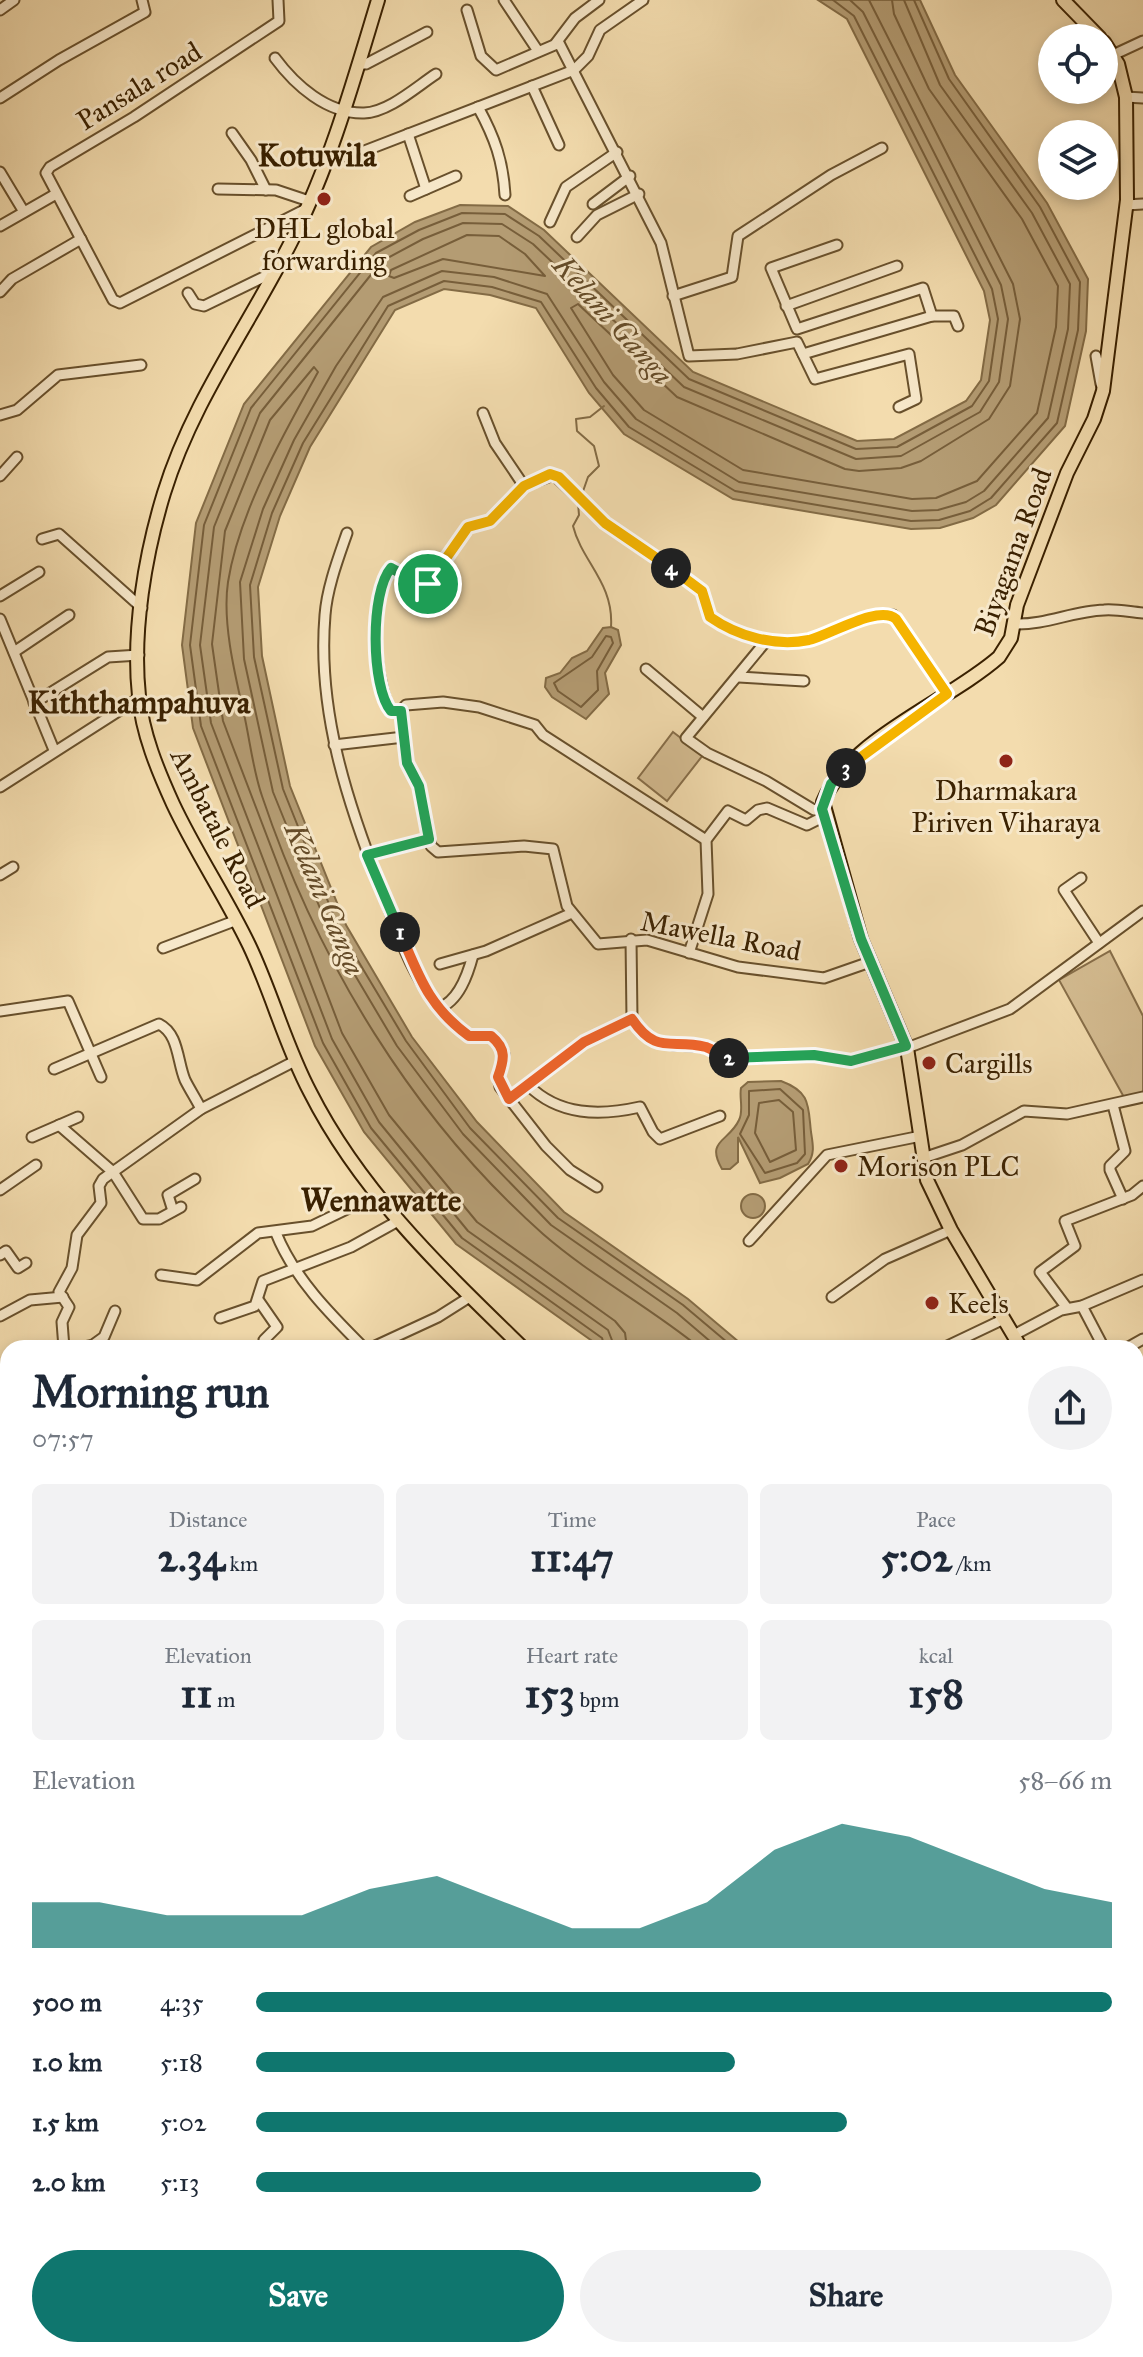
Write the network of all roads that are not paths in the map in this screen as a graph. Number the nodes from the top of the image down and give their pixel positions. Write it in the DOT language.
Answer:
graph roads {
  1 [pos="14,0"];
  2 [pos="142,0"];
  3 [pos="278,0"];
  4 [pos="378,0"];
  5 [pos="504,0"];
  6 [pos="599,0"];
  7 [pos="643,0"];
  8 [pos="1063,0"];
  9 [pos="0,10"];
  10 [pos="467,10"];
  11 [pos="1086,24"];
  12 [pos="427,32"];
  13 [pos="1143,41"];
  14 [pos="556,43"];
  15 [pos="538,51"];
  16 [pos="1118,53"];
  17 [pos="275,58"];
  18 [pos="358,64"];
  19 [pos="574,70"];
  20 [pos="1118,71"];
  21 [pos="436,74"];
  22 [pos="532,86"];
  23 [pos="1126,97"];
  24 [pos="0,98"];
  25 [pos="1143,98"];
  26 [pos="478,107"];
  27 [pos="342,109"];
  28 [pos="232,133"];
  29 [pos="408,134"];
  30 [pos="559,145"];
  31 [pos="882,148"];
  32 [pos="617,152"];
  33 [pos="328,158"];
  34 [pos="0,172"];
  35 [pos="456,176"];
  36 [pos="630,176"];
  37 [pos="218,189"];
  38 [pos="426,189"];
  39 [pos="266,190"];
  40 [pos="56,194"];
  41 [pos="639,194"];
  42 [pos="505,195"];
  43 [pos="410,196"];
  44 [pos="593,204"];
  45 [pos="1143,204"];
  46 [pos="308,205"];
  47 [pos="1126,205"];
  48 [pos="24,212"];
  49 [pos="550,222"];
  50 [pos="0,226"];
  51 [pos="577,237"];
  52 [pos="81,239"];
  53 [pos="837,245"];
  54 [pos="897,266"];
  55 [pos="274,272"];
  56 [pos="0,292"];
  57 [pos="188,293"];
  58 [pos="673,296"];
  59 [pos="786,306"];
  60 [pos="932,316"];
  61 [pos="958,326"];
  62 [pos="803,354"];
  63 [pos="1096,356"];
  64 [pos="141,365"];
  65 [pos="1103,391"];
  66 [pos="899,407"];
  67 [pos="483,413"];
  68 [pos="0,415"];
  69 [pos="17,457"];
  70 [pos="0,476"];
  71 [pos="524,486"];
  72 [pos="347,533"];
  73 [pos="42,539"];
  74 [pos="39,572"];
  75 [pos="0,596"];
  76 [pos="142,608"];
  77 [pos="1143,613"];
  78 [pos="69,615"];
  79 [pos="0,619"];
  80 [pos="1015,624"];
  81 [pos="767,640"];
  82 [pos="14,652"];
  83 [pos="139,655"];
  84 [pos="646,669"];
  85 [pos="739,677"];
  86 [pos="804,681"];
  87 [pos="947,694"];
  88 [pos="139,698"];
  89 [pos="34,703"];
  90 [pos="401,711"];
  91 [pos="703,717"];
  92 [pos="404,737"];
  93 [pos="334,745"];
  94 [pos="54,750"];
  95 [pos="0,787"];
  96 [pos="824,812"];
  97 [pos="429,839"];
  98 [pos="706,840"];
  99 [pos="367,855"];
  100 [pos="13,867"];
  101 [pos="0,875"];
  102 [pos="1081,878"];
  103 [pos="1142,912"];
  104 [pos="572,913"];
  105 [pos="237,920"];
  106 [pos="631,939"];
  107 [pos="1099,943"];
  108 [pos="163,948"];
  109 [pos="689,953"];
  110 [pos="473,955"];
  111 [pos="870,962"];
  112 [pos="440,964"];
  113 [pos="439,1008"];
  114 [pos="0,1011"];
  115 [pos="632,1019"];
  116 [pos="906,1047"];
  117 [pos="90,1053"];
  118 [pos="295,1061"];
  119 [pos="54,1069"];
  120 [pos="101,1077"];
  121 [pos="528,1085"];
  122 [pos="1143,1097"];
  123 [pos="509,1099"];
  124 [pos="1113,1105"];
  125 [pos="201,1109"];
  126 [pos="720,1116"];
  127 [pos="78,1117"];
  128 [pos="59,1125"];
  129 [pos="921,1136"];
  130 [pos="32,1137"];
  131 [pos="923,1158"];
  132 [pos="36,1165"];
  133 [pos="113,1172"];
  134 [pos="195,1179"];
  135 [pos="1143,1186"];
  136 [pos="597,1187"];
  137 [pos="0,1190"];
  138 [pos="376,1195"];
  139 [pos="1123,1199"];
  140 [pos="398,1221"];
  141 [pos="951,1230"];
  142 [pos="276,1233"];
  143 [pos="749,1241"];
  144 [pos="0,1255"];
  145 [pos="26,1263"];
  146 [pos="295,1268"];
  147 [pos="161,1275"];
  148 [pos="1143,1280"];
  149 [pos="63,1297"];
  150 [pos="832,1297"];
  151 [pos="468,1298"];
  152 [pos="259,1301"];
  153 [pos="1082,1306"];
  154 [pos="1067,1308"];
  155 [pos="115,1311"];
  156 [pos="0,1316"];
  157 [pos="220,1318"];
  158 [pos="1004,1319"];
  159 [pos="1014,1335"];
  160 [pos="63,1340"];
  161 [pos="101,1340"];
  162 [pos="264,1340"];
  163 [pos="356,1340"];
  164 [pos="387,1340"];
  165 [pos="514,1340"];
  166 [pos="960,1340"];
  167 [pos="1017,1340"];
  168 [pos="1100,1340"];
  1 -- 9 [label="street"];
  2 -- 24 [label="street"];
  3 -- 40 [label="street, Pansala road"];
  4 -- 18 [label="main road, Ambatale Road"];
  5 -- 15 [label="street"];
  6 -- 14 [label="street"];
  7 -- 19 [label="street"];
  8 -- 11 [label="main road, Biyagama Road"];
  10 -- 15 [label="street"];
  12 -- 18 [label="street"];
  13 -- 16 [label="street"];
  14 -- 15 [label="street"];
  14 -- 19 [label="street"];
  17 -- 27 [label="street"];
  18 -- 27 [label="main road, Ambatale Road"];
  19 -- 22 [label="street"];
  19 -- 32 [label="street"];
  20 -- 23 [label="main road, Biyagama Road"];
  21 -- 27 [label="street"];
  22 -- 26 [label="street"];
  22 -- 30 [label="street"];
  23 -- 25 [label="street"];
  23 -- 47 [label="main road, Biyagama Road"];
  26 -- 29 [label="street"];
  26 -- 42 [label="street"];
  27 -- 33 [label="main road, Ambatale Road"];
  28 -- 39 [label="street"];
  29 -- 33 [label="street"];
  29 -- 38 [label="street"];
  31 -- 58 [label="street"];
  32 -- 36 [label="street"];
  32 -- 49 [label="street"];
  33 -- 46 [label="main road, Ambatale Road"];
  34 -- 48 [label="street"];
  35 -- 38 [label="street"];
  36 -- 41 [label="street"];
  36 -- 44 [label="street"];
  37 -- 39 [label="street"];
  38 -- 43 [label="street"];
  39 -- 46 [label="street"];
  40 -- 48 [label="street"];
  40 -- 52 [label="street"];
  41 -- 51 [label="street"];
  41 -- 58 [label="street"];
  45 -- 47 [label="street"];
  46 -- 52 [label="street"];
  46 -- 55 [label="main road, Ambatale Road"];
  47 -- 65 [label="main road, Biyagama Road"];
  48 -- 50 [label="street"];
  52 -- 56 [label="street"];
  53 -- 59 [label="street"];
  54 -- 59 [label="street"];
  55 -- 57 [label="street"];
  55 -- 76 [label="main road, Ambatale Road"];
  58 -- 62 [label="street"];
  59 -- 60 [label="street"];
  60 -- 61 [label="street"];
  60 -- 62 [label="street"];
  62 -- 66 [label="street"];
  63 -- 65 [label="street"];
  64 -- 68 [label="street"];
  65 -- 80 [label="main road, Biyagama Road"];
  67 -- 71 [label="street"];
  69 -- 70 [label="street"];
  71 -- 81 [label="street"];
  71 -- 90 [label="street"];
  72 -- 93 [label="street"];
  73 -- 76 [label="street"];
  74 -- 75 [label="street"];
  76 -- 83 [label="main road, Ambatale Road"];
  77 -- 80 [label="street"];
  78 -- 82 [label="street"];
  79 -- 82 [label="street"];
  80 -- 87 [label="main road, Biyagama Road"];
  81 -- 85 [label="street"];
  81 -- 87 [label="street"];
  82 -- 89 [label="street"];
  83 -- 88 [label="main road, Ambatale Road"];
  83 -- 89 [label="street"];
  84 -- 91 [label="street"];
  85 -- 86 [label="street"];
  85 -- 91 [label="street"];
  87 -- 96 [label="main road, Biyagama Road"];
  88 -- 94 [label="street"];
  88 -- 105 [label="main road, Ambatale Road"];
  89 -- 94 [label="street"];
  90 -- 92 [label="street"];
  90 -- 98 [label="street"];
  91 -- 96 [label="street"];
  92 -- 93 [label="street"];
  92 -- 97 [label="street"];
  93 -- 99 [label="street"];
  94 -- 95 [label="street"];
  96 -- 98 [label="street"];
  96 -- 111 [label="main road"];
  97 -- 99 [label="street"];
  97 -- 104 [label="street, Mawella Road"];
  98 -- 109 [label="street"];
  99 -- 113 [label="street"];
  100 -- 101 [label="street"];
  102 -- 107 [label="street"];
  103 -- 107 [label="street"];
  104 -- 106 [label="street, Mawella Road"];
  104 -- 110 [label="street"];
  105 -- 108 [label="street"];
  105 -- 118 [label="main road, Ambatale Road"];
  106 -- 109 [label="street, Mawella Road"];
  106 -- 115 [label="street"];
  107 -- 116 [label="street"];
  109 -- 111 [label="street, Mawella Road"];
  110 -- 112 [label="street"];
  110 -- 113 [label="street"];
  111 -- 116 [label="main road"];
  113 -- 123 [label="street"];
  114 -- 117 [label="street"];
  115 -- 116 [label="street"];
  115 -- 121 [label="street"];
  116 -- 129 [label="main road"];
  117 -- 119 [label="street"];
  117 -- 120 [label="street"];
  117 -- 125 [label="street"];
  118 -- 125 [label="street"];
  118 -- 138 [label="main road, Ambatale Road"];
  121 -- 123 [label="street"];
  121 -- 126 [label="street"];
  122 -- 124 [label="street"];
  123 -- 136 [label="street"];
  124 -- 131 [label="street"];
  124 -- 139 [label="street"];
  125 -- 133 [label="street"];
  127 -- 128 [label="street"];
  128 -- 130 [label="street"];
  128 -- 133 [label="street"];
  129 -- 131 [label="main road"];
  129 -- 143 [label="street"];
  131 -- 141 [label="main road"];
  132 -- 137 [label="street"];
  133 -- 134 [label="street"];
  133 -- 149 [label="street"];
  135 -- 139 [label="street"];
  138 -- 140 [label="main road, Ambatale Road"];
  138 -- 142 [label="street"];
  139 -- 154 [label="street"];
  140 -- 146 [label="street"];
  140 -- 151 [label="main road, Ambatale Road"];
  141 -- 150 [label="street"];
  141 -- 158 [label="main road"];
  142 -- 146 [label="street"];
  142 -- 147 [label="street"];
  144 -- 145 [label="street"];
  146 -- 152 [label="street"];
  146 -- 163 [label="street"];
  148 -- 153 [label="street"];
  149 -- 156 [label="street"];
  149 -- 160 [label="street"];
  151 -- 164 [label="street"];
  151 -- 165 [label="main road, Ambatale Road"];
  152 -- 157 [label="street"];
  152 -- 162 [label="street"];
  153 -- 154 [label="street"];
  153 -- 168 [label="street"];
  154 -- 159 [label="street"];
  155 -- 161 [label="street"];
  158 -- 159 [label="main road"];
  158 -- 166 [label="street"];
  159 -- 167 [label="main road"];
}
